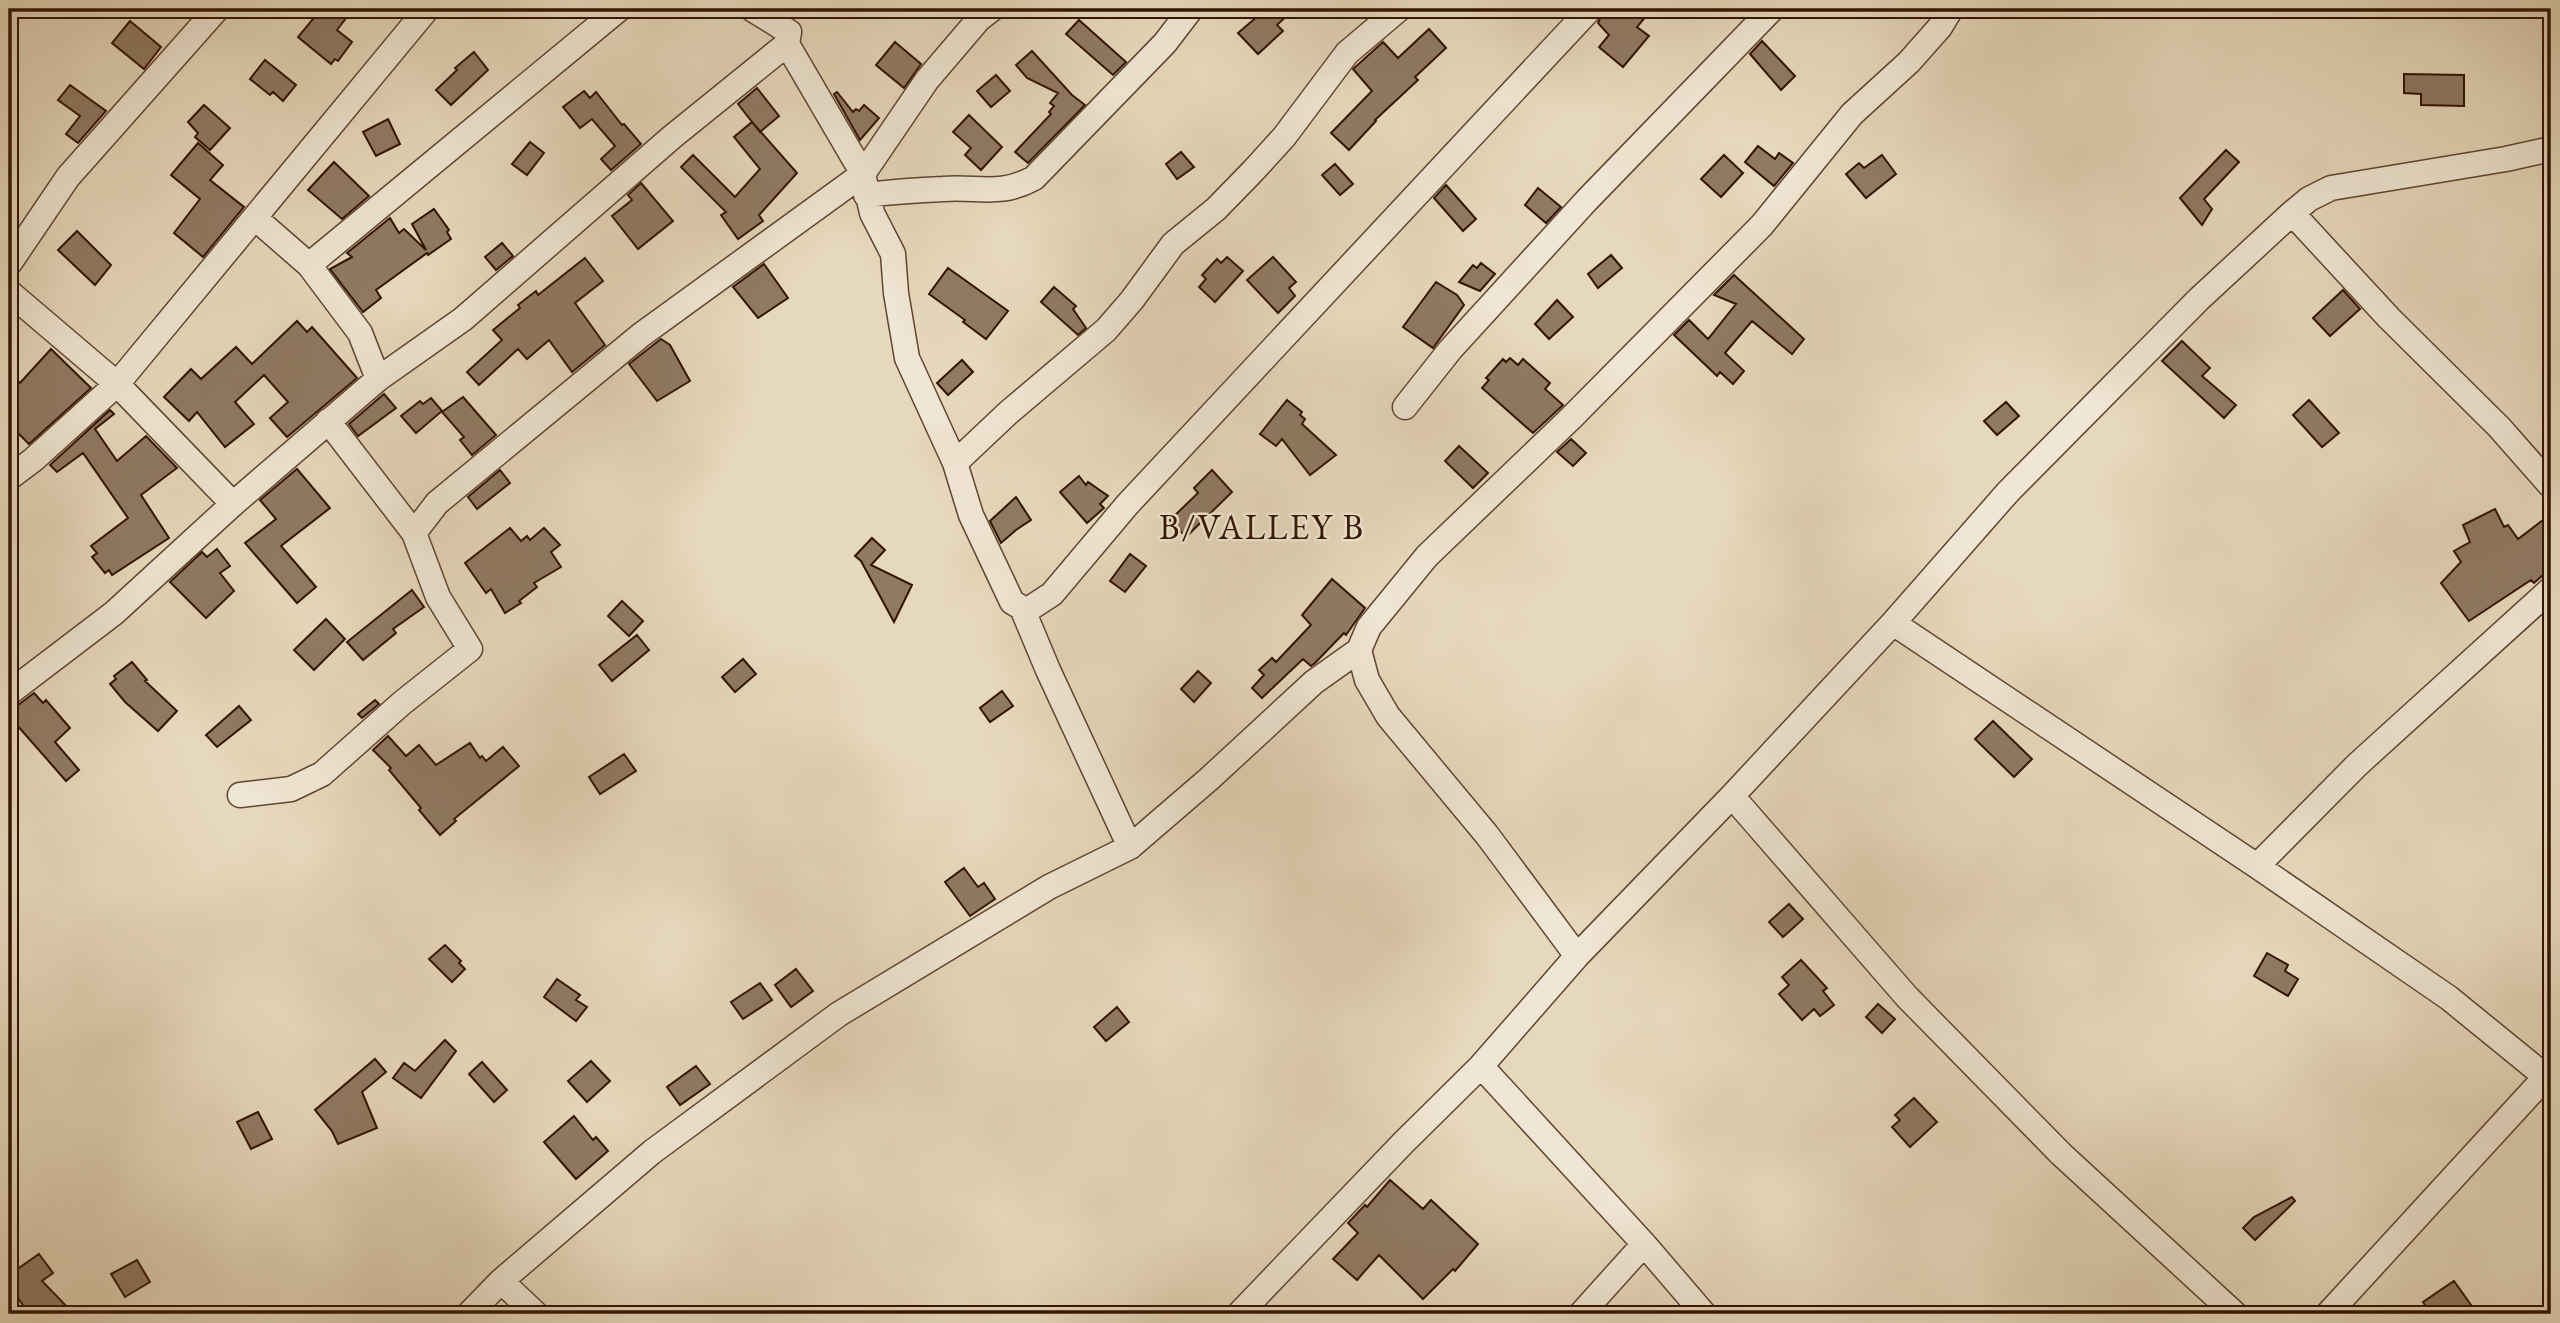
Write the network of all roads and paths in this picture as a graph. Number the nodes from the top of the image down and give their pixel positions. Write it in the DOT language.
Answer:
graph roads {
  1 [pos="217,9"];
  2 [pos="426,9"];
  3 [pos="619,9"];
  4 [pos="752,9"];
  5 [pos="770,9"];
  6 [pos="992,9"];
  7 [pos="1191,9"];
  8 [pos="1399,9"];
  9 [pos="1590,9"];
  10 [pos="1772,9"];
  11 [pos="1951,9"];
  12 [pos="791,28"];
  13 [pos="2551,149"];
  14 [pos="864,185"];
  15 [pos="2292,213"];
  16 [pos="255,218"];
  17 [pos="9,264"];
  18 [pos="309,265"];
  19 [pos="9,292"];
  20 [pos="378,379"];
  21 [pos="117,384"];
  22 [pos="1405,407"];
  23 [pos="328,421"];
  24 [pos="955,463"];
  25 [pos="9,478"];
  26 [pos="2551,486"];
  27 [pos="233,504"];
  28 [pos="414,533"];
  29 [pos="2551,589"];
  30 [pos="1022,608"];
  31 [pos="1893,623"];
  32 [pos="1359,650"];
  33 [pos="9,693"];
  34 [pos="240,795"];
  35 [pos="1732,796"];
  36 [pos="1129,847"];
  37 [pos="2257,866"];
  38 [pos="1577,956"];
  39 [pos="1481,1066"];
  40 [pos="2549,1079"];
  41 [pos="1644,1244"];
  42 [pos="501,1281"];
  43 [pos="469,1314"];
  44 [pos="536,1314"];
  45 [pos="1239,1314"];
  46 [pos="1581,1314"];
  47 [pos="1704,1314"];
  48 [pos="2235,1314"];
  49 [pos="2328,1314"];
  1 -- 17 [label="street"];
  2 -- 16 [label="street"];
  3 -- 18 [label="street"];
  4 -- 12 [label="street"];
  5 -- 12 [label="street"];
  6 -- 14 [label="street"];
  7 -- 14 [label="street"];
  8 -- 24 [label="street"];
  9 -- 30 [label="street"];
  10 -- 22 [label="street"];
  11 -- 32 [label="street"];
  12 -- 14 [label="street"];
  12 -- 20 [label="street"];
  13 -- 15 [label="street"];
  14 -- 24 [label="street"];
  14 -- 28 [label="street"];
  15 -- 26 [label="street"];
  15 -- 31 [label="street"];
  16 -- 18 [label="street"];
  16 -- 21 [label="street"];
  18 -- 20 [label="street"];
  19 -- 21 [label="street"];
  20 -- 23 [label="street"];
  21 -- 25 [label="street"];
  21 -- 27 [label="street"];
  23 -- 27 [label="street"];
  23 -- 28 [label="street"];
  24 -- 30 [label="street"];
  27 -- 33 [label="street"];
  28 -- 34 [label="street"];
  29 -- 37 [label="street"];
  30 -- 36 [label="street"];
  31 -- 35 [label="street"];
  31 -- 37 [label="street"];
  32 -- 36 [label="street"];
  32 -- 38 [label="street"];
  35 -- 38 [label="street"];
  35 -- 48 [label="street"];
  36 -- 42 [label="street"];
  37 -- 40 [label="street"];
  38 -- 39 [label="street"];
  39 -- 41 [label="street"];
  39 -- 45 [label="street"];
  40 -- 49 [label="street"];
  41 -- 46 [label="street"];
  41 -- 47 [label="street"];
  42 -- 43 [label="street"];
  42 -- 44 [label="street"];
}
